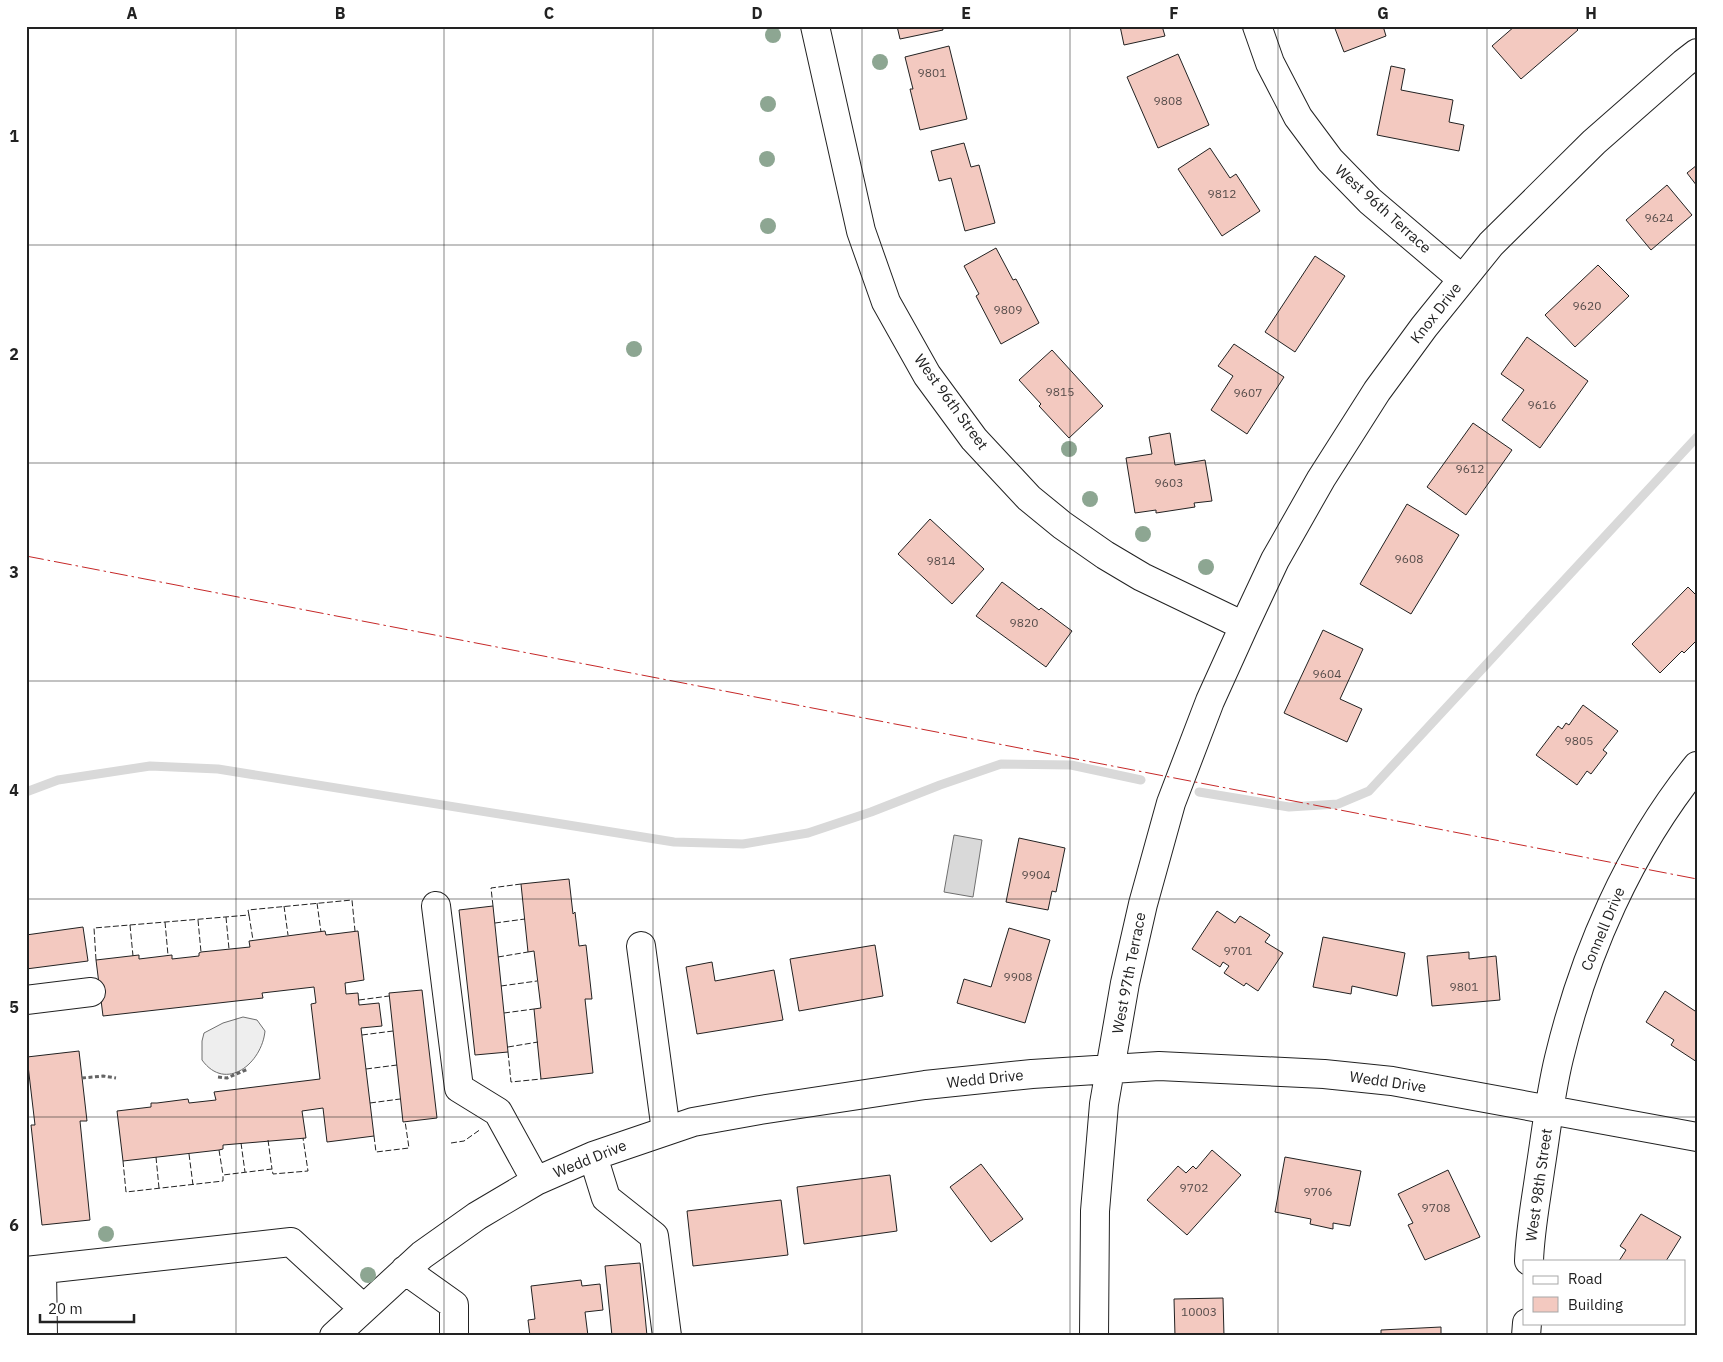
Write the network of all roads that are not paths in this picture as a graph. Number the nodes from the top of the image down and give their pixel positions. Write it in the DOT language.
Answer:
graph roads {
  1 [pos="815,26"];
  2 [pos="1257,26"];
  3 [pos="1697,53"];
  4 [pos="1462,279"];
  5 [pos="1244,626"];
  6 [pos="1697,766"];
  7 [pos="436,906"];
  8 [pos="641,946"];
  9 [pos="91,992"];
  10 [pos="26,1000"];
  11 [pos="1111,1069"];
  12 [pos="1550,1110"];
  13 [pos="666,1131"];
  14 [pos="1697,1137"];
  15 [pos="593,1156"];
  16 [pos="536,1181"];
  17 [pos="1529,1260"];
  18 [pos="405,1270"];
  19 [pos="34,1271"];
  20 [pos="363,1308"];
  21 [pos="43,1336"];
  22 [pos="334,1336"];
  23 [pos="454,1336"];
  24 [pos="667,1336"];
  25 [pos="1094,1336"];
  1 -- 5 [label="street, West 96th Street"];
  2 -- 4 [label="street, West 96th Terrace"];
  3 -- 4 [label="street, Knox Drive"];
  4 -- 5 [label="street, Knox Drive"];
  5 -- 11 [label="street, West 97th Terrace"];
  6 -- 12 [label="street, Connell Drive"];
  7 -- 16 [label="street"];
  8 -- 13 [label="street"];
  9 -- 10 [label="street"];
  11 -- 12 [label="street, Wedd Drive"];
  11 -- 13 [label="street, Wedd Drive"];
  11 -- 25 [label="street, West 97th Terrace"];
  12 -- 14 [label="street, Wedd Drive"];
  12 -- 17 [label="street, West 98th Street"];
  13 -- 15 [label="street, Wedd Drive"];
  15 -- 16 [label="street, Wedd Drive"];
  15 -- 24 [label="street"];
  16 -- 18 [label="street, Wedd Drive"];
  18 -- 20 [label="street, Wedd Drive"];
  18 -- 23 [label="street"];
  19 -- 20 [label="street"];
  19 -- 21 [label="street"];
  20 -- 22 [label="street, Wedd Drive"];
}
